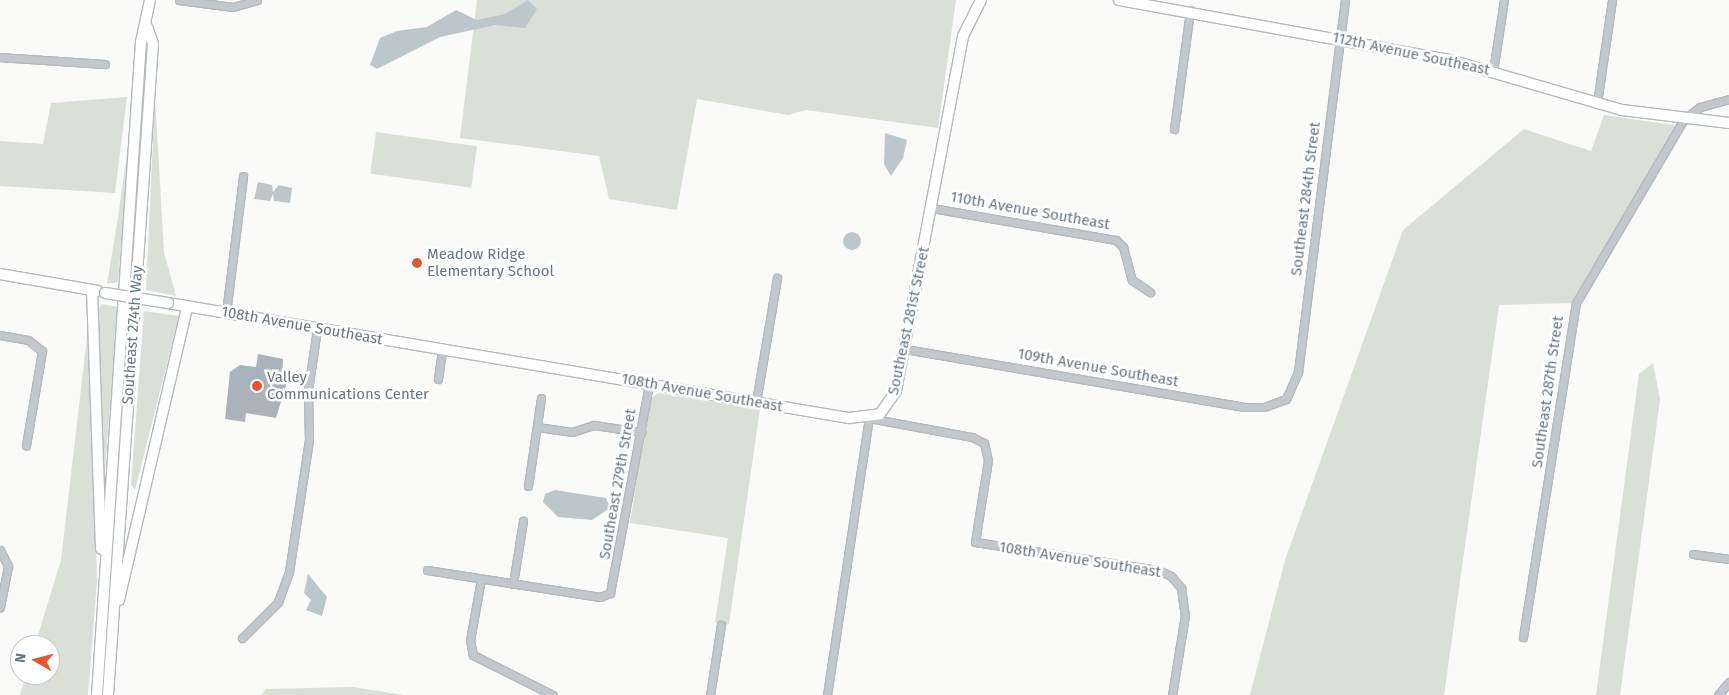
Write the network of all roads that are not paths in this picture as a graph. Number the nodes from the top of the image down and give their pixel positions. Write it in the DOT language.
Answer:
graph roads {
  1 [pos="150,0"];
  2 [pos="179,0"];
  3 [pos="257,0"];
  4 [pos="981,0"];
  5 [pos="1119,0"];
  6 [pos="1345,0"];
  7 [pos="1504,0"];
  8 [pos="1612,0"];
  9 [pos="1190,10"];
  10 [pos="147,27"];
  11 [pos="1339,39"];
  12 [pos="0,57"];
  13 [pos="105,64"];
  14 [pos="1493,71"];
  15 [pos="1729,99"];
  16 [pos="1598,103"];
  17 [pos="1684,119"];
  18 [pos="1729,123"];
  19 [pos="1174,128"];
  20 [pos="243,176"];
  21 [pos="932,208"];
  22 [pos="0,274"];
  23 [pos="778,278"];
  24 [pos="92,290"];
  25 [pos="1150,292"];
  26 [pos="187,307"];
  27 [pos="226,313"];
  28 [pos="317,329"];
  29 [pos="0,335"];
  30 [pos="905,349"];
  31 [pos="442,350"];
  32 [pos="438,379"];
  33 [pos="649,384"];
  34 [pos="541,398"];
  35 [pos="1286,399"];
  36 [pos="756,402"];
  37 [pos="869,418"];
  38 [pos="537,427"];
  39 [pos="641,432"];
  40 [pos="26,446"];
  41 [pos="528,486"];
  42 [pos="523,520"];
  43 [pos="2,552"];
  44 [pos="1692,554"];
  45 [pos="1729,559"];
  46 [pos="428,570"];
  47 [pos="481,579"];
  48 [pos="513,584"];
  49 [pos="0,607"];
  50 [pos="103,608"];
  51 [pos="721,625"];
  52 [pos="1523,637"];
  53 [pos="242,638"];
  54 [pos="111,645"];
  55 [pos="1729,682"];
  56 [pos="97,695"];
  57 [pos="108,695"];
  58 [pos="553,695"];
  59 [pos="710,695"];
  60 [pos="827,695"];
  61 [pos="1172,695"];
  62 [pos="1718,695"];
  1 -- 10 [label="main road, Southeast 274th Way"];
  2 -- 3 [label="street"];
  4 -- 21 [label="main road, Southeast 281st Street"];
  5 -- 9 [label="main road, 112th Avenue Southeast"];
  6 -- 11 [label="street, Southeast 284th Street"];
  7 -- 14 [label="street"];
  8 -- 16 [label="street"];
  9 -- 11 [label="main road, 112th Avenue Southeast"];
  9 -- 19 [label="street"];
  10 -- 50 [label="main road, Southeast 274th Way"];
  10 -- 54 [label="main road, Southeast 274th Way"];
  11 -- 14 [label="main road, 112th Avenue Southeast"];
  11 -- 35 [label="street, Southeast 284th Street"];
  12 -- 13 [label="street"];
  14 -- 16 [label="main road, 112th Avenue Southeast"];
  15 -- 17 [label="street"];
  16 -- 17 [label="main road, 112th Avenue Southeast"];
  17 -- 18 [label="main road, 112th Avenue Southeast"];
  17 -- 52 [label="street, Southeast 287th Street"];
  20 -- 27 [label="street"];
  21 -- 25 [label="street, 110th Avenue Southeast"];
  21 -- 30 [label="main road, Southeast 281st Street"];
  22 -- 24 [label="main road, 108th Avenue Southeast"];
  23 -- 36 [label="street"];
  24 -- 26 [label="main road, 108th Avenue Southeast, bridge"];
  24 -- 50 [label="main road"];
  26 -- 27 [label="main road, 108th Avenue Southeast"];
  26 -- 54 [label="main road"];
  27 -- 28 [label="main road, 108th Avenue Southeast"];
  28 -- 31 [label="main road, 108th Avenue Southeast"];
  28 -- 53 [label="street"];
  29 -- 40 [label="street"];
  30 -- 35 [label="street, 109th Avenue Southeast"];
  30 -- 37 [label="main road, Southeast 281st Street"];
  31 -- 32 [label="street"];
  31 -- 33 [label="main road, 108th Avenue Southeast"];
  33 -- 36 [label="main road, 108th Avenue Southeast"];
  33 -- 39 [label="street, Southeast 279th Street"];
  34 -- 38 [label="street"];
  36 -- 37 [label="main road, 108th Avenue Southeast"];
  37 -- 60 [label="street"];
  37 -- 61 [label="street, 108th Avenue Southeast"];
  38 -- 39 [label="street"];
  38 -- 41 [label="street"];
  39 -- 48 [label="street, Southeast 279th Street"];
  42 -- 48 [label="street"];
  43 -- 49 [label="street"];
  44 -- 45 [label="street"];
  46 -- 47 [label="street"];
  47 -- 48 [label="street"];
  47 -- 58 [label="street"];
  50 -- 56 [label="main road"];
  51 -- 59 [label="street"];
  54 -- 57 [label="main road"];
  55 -- 62 [label="street"];
}
